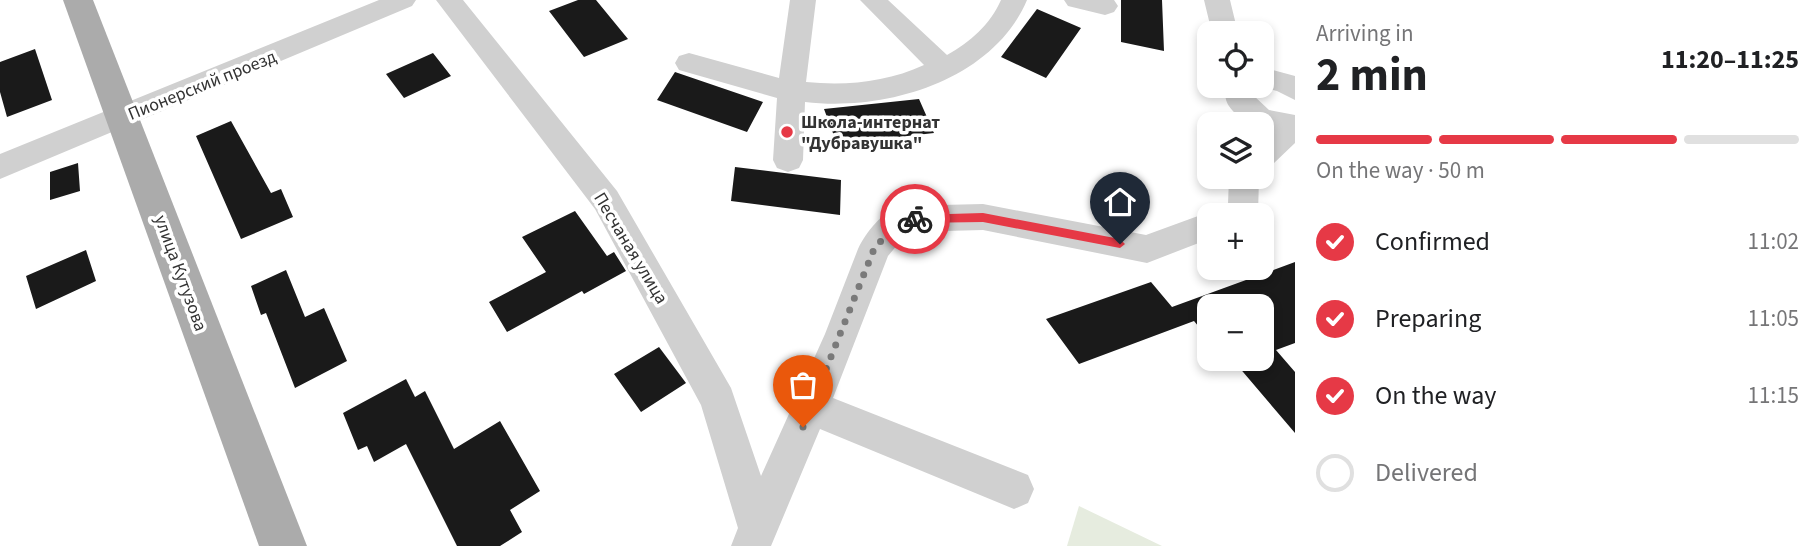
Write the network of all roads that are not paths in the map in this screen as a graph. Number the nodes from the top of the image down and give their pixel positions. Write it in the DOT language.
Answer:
graph roads {
  1 [pos="78,0"];
  2 [pos="403,0"];
  3 [pos="449,0"];
  4 [pos="803,0"];
  5 [pos="873,0"];
  6 [pos="1014,0"];
  7 [pos="1077,0"];
  8 [pos="1217,0"];
  9 [pos="1105,6"];
  10 [pos="1222,21"];
  11 [pos="689,63"];
  12 [pos="944,68"];
  13 [pos="791,92"];
  14 [pos="1239,98"];
  15 [pos="123,117"];
  16 [pos="1295,126"];
  17 [pos="1274,145"];
  18 [pos="788,160"];
  19 [pos="0,167"];
  20 [pos="1197,230"];
  21 [pos="811,407"];
  22 [pos="1014,489"];
  23 [pos="755,537"];
  24 [pos="283,546"];
  1 -- 15 [label="main road, улица Кутузова"];
  2 -- 15 [label="street, Пионерский проезд"];
  3 -- 23 [label="street, Песчаная улица"];
  4 -- 13 [label="street"];
  5 -- 12 [label="street"];
  6 -- 12 [label="street"];
  7 -- 9 [label="street"];
  8 -- 10 [label="street"];
  11 -- 13 [label="street"];
  12 -- 13 [label="street"];
  13 -- 18 [label="street"];
  14 -- 16 [label="street"];
  15 -- 19 [label="street, Пионерский проезд"];
  15 -- 24 [label="main road, улица Кутузова"];
  16 -- 17 [label="street"];
  20 -- 21 [label="street"];
  21 -- 22 [label="street"];
  21 -- 23 [label="street"];
}
